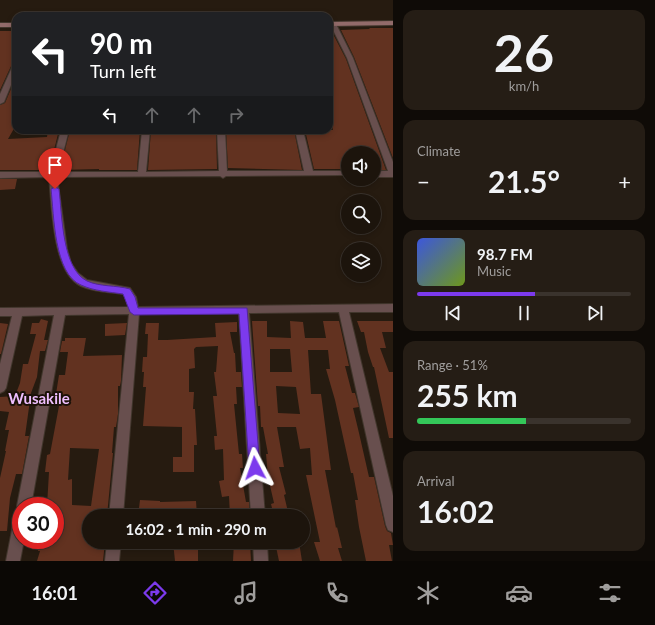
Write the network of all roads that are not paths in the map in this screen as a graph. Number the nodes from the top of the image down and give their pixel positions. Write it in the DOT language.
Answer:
graph roads {
  1 [pos="393,23"];
  2 [pos="333,24"];
  3 [pos="0,25"];
  4 [pos="12,25"];
  5 [pos="333,28"];
  6 [pos="12,74"];
  7 [pos="0,102"];
  8 [pos="64,134"];
  9 [pos="146,134"];
  10 [pos="221,134"];
  11 [pos="300,134"];
  12 [pos="309,173"];
  13 [pos="341,173"];
  14 [pos="393,173"];
  15 [pos="53,174"];
  16 [pos="142,174"];
  17 [pos="381,174"];
  18 [pos="0,175"];
  19 [pos="223,175"];
  20 [pos="393,308"];
  21 [pos="343,309"];
  22 [pos="244,310"];
  23 [pos="60,311"];
  24 [pos="0,312"];
  25 [pos="18,312"];
  26 [pos="134,312"];
  27 [pos="0,388"];
  28 [pos="26,497"];
  29 [pos="117,509"];
  30 [pos="258,509"];
  31 [pos="393,525"];
  32 [pos="15,549"];
  33 [pos="113,549"];
  34 [pos="260,549"];
  35 [pos="13,561"];
  36 [pos="112,561"];
  37 [pos="261,561"];
  1 -- 2 [label="street"];
  3 -- 4 [label="street"];
  5 -- 14 [label="street"];
  6 -- 7 [label="street"];
  8 -- 15 [label="street"];
  9 -- 16 [label="street"];
  10 -- 19 [label="street"];
  11 -- 12 [label="street"];
  12 -- 13 [label="street"];
  12 -- 19 [label="street"];
  14 -- 17 [label="street"];
  15 -- 16 [label="street"];
  15 -- 18 [label="street"];
  15 -- 26 [label="street"];
  16 -- 19 [label="street"];
  20 -- 21 [label="street"];
  21 -- 22 [label="street"];
  21 -- 31 [label="street"];
  22 -- 26 [label="street"];
  22 -- 30 [label="street"];
  23 -- 25 [label="street"];
  23 -- 26 [label="street"];
  23 -- 28 [label="street"];
  24 -- 25 [label="street"];
  25 -- 27 [label="street"];
  26 -- 29 [label="street"];
  32 -- 35 [label="street"];
  33 -- 36 [label="street"];
  34 -- 37 [label="street"];
}
